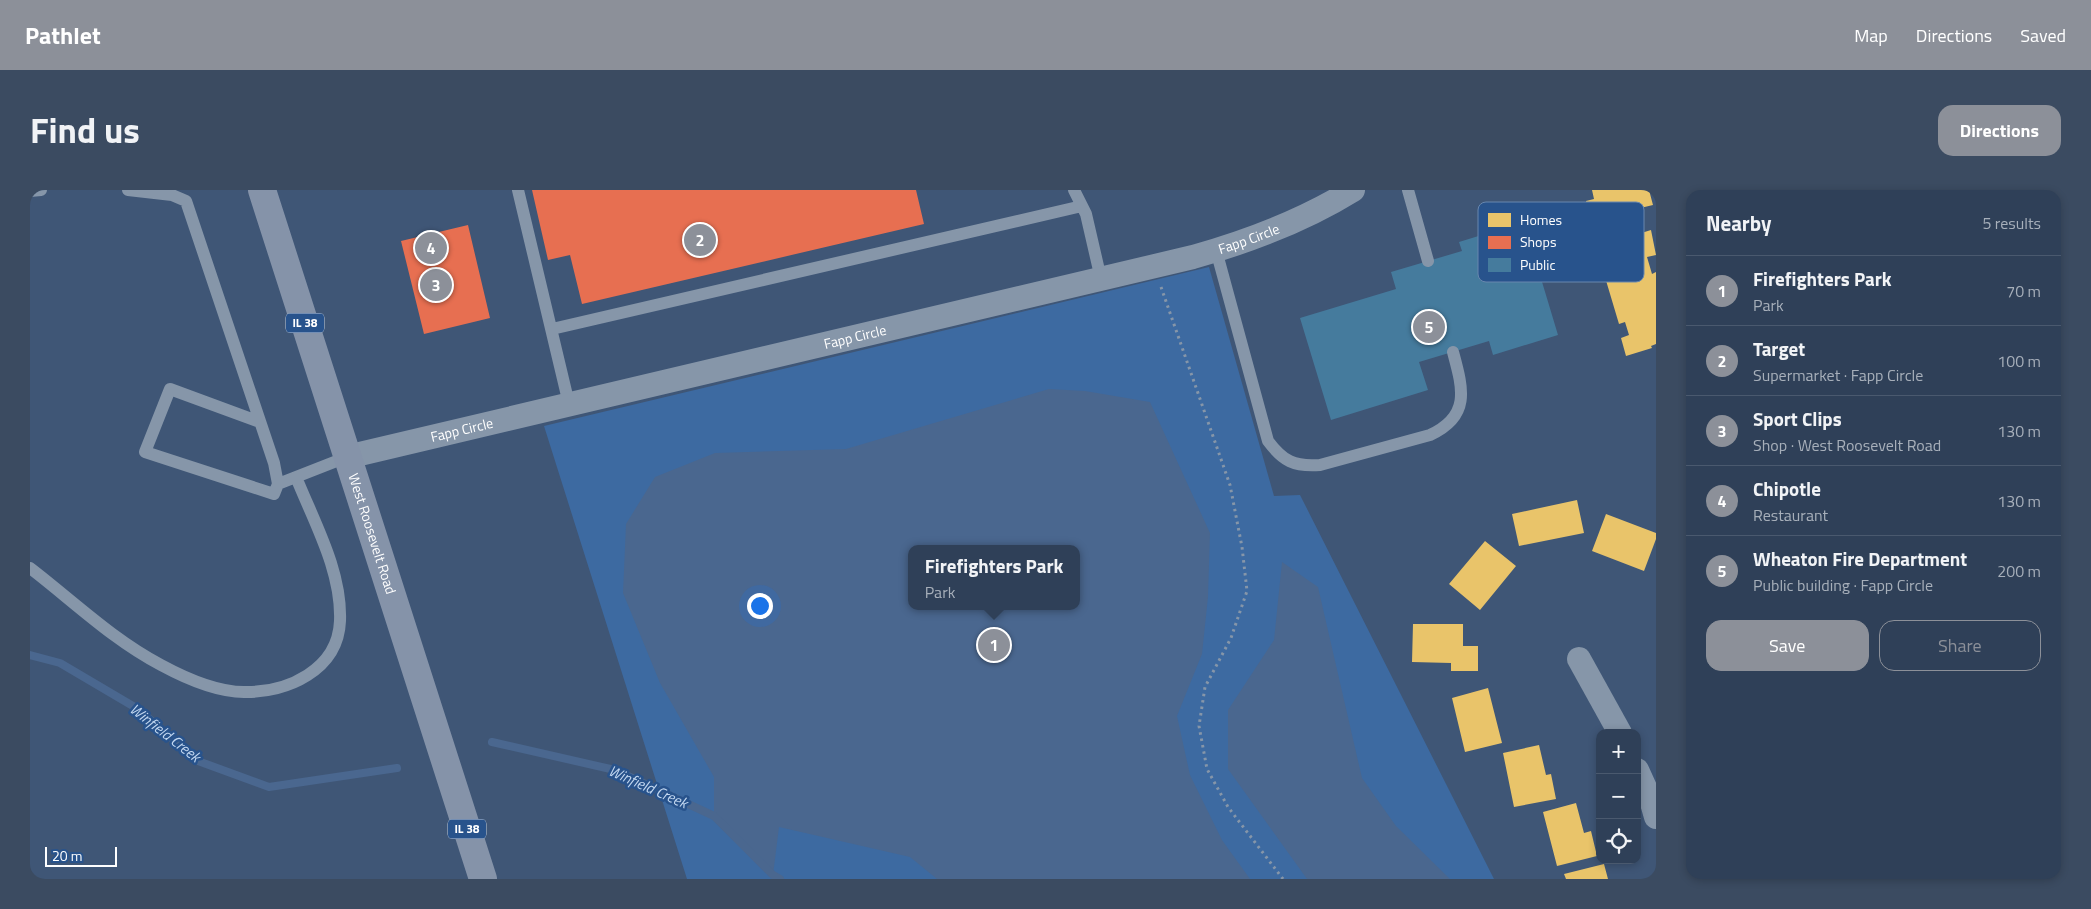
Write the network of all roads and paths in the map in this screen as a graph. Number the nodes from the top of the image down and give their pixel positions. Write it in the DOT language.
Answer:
graph roads {
  1 [pos="41,190"];
  2 [pos="128,190"];
  3 [pos="262,190"];
  4 [pos="518,190"];
  5 [pos="1074,190"];
  6 [pos="1354,190"];
  7 [pos="1408,190"];
  8 [pos="30,191"];
  9 [pos="1082,206"];
  10 [pos="1216,250"];
  11 [pos="1428,261"];
  12 [pos="1154,266"];
  13 [pos="1101,279"];
  14 [pos="552,329"];
  15 [pos="1453,352"];
  16 [pos="569,404"];
  17 [pos="260,422"];
  18 [pos="347,457"];
  19 [pos="296,477"];
  20 [pos="278,484"];
  21 [pos="30,568"];
  22 [pos="1579,659"];
  23 [pos="1618,729"];
  24 [pos="1639,774"];
  25 [pos="1656,817"];
  26 [pos="483,879"];
  27 [pos="1283,879"];
  1 -- 8 [label="lane"];
  2 -- 17 [label="lane"];
  3 -- 18 [label="main road, West Roosevelt Road / IL 38"];
  4 -- 14 [label="lane"];
  5 -- 9 [label="lane"];
  6 -- 10 [label="street, Fapp Circle"];
  7 -- 11 [label="lane"];
  9 -- 13 [label="lane"];
  9 -- 14 [label="lane"];
  10 -- 12 [label="street, Fapp Circle"];
  10 -- 15 [label="lane"];
  12 -- 13 [label="street, Fapp Circle"];
  12 -- 27 [label="path"];
  13 -- 16 [label="street, Fapp Circle"];
  14 -- 16 [label="lane"];
  16 -- 18 [label="street, Fapp Circle"];
  17 -- 20 [label="lane"];
  17 -- 20 [label="lane"];
  18 -- 19 [label="lane"];
  18 -- 26 [label="main road, West Roosevelt Road / IL 38"];
  19 -- 20 [label="lane"];
  19 -- 21 [label="lane"];
  22 -- 23 [label="street"];
  24 -- 25 [label="street"];
}
